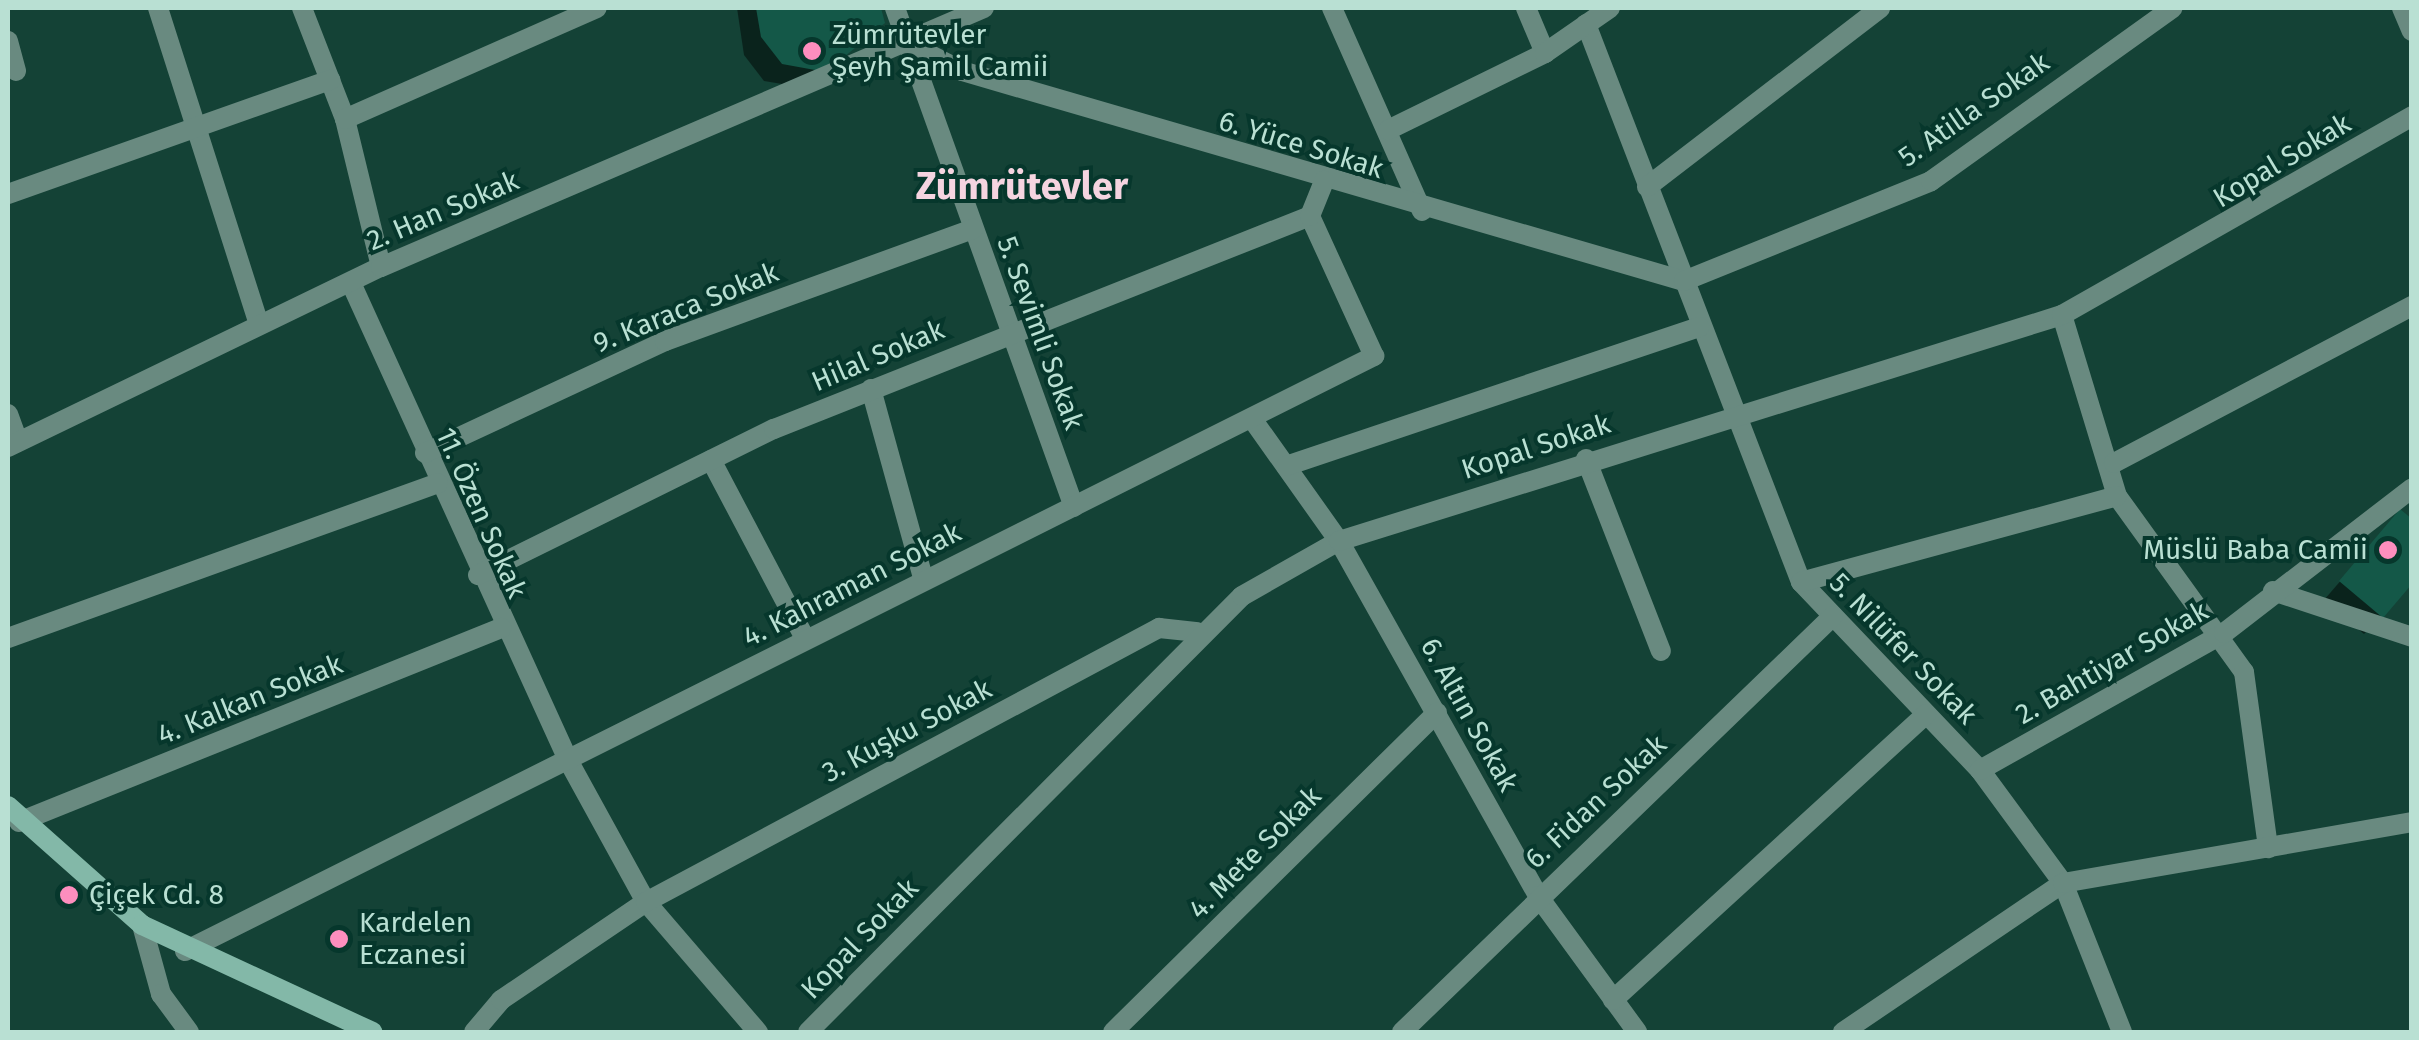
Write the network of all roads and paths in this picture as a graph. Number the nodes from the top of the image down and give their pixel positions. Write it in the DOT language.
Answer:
graph roads {
  1 [pos="158,8"];
  2 [pos="302,8"];
  3 [pos="597,8"];
  4 [pos="894,8"];
  5 [pos="984,8"];
  6 [pos="1332,8"];
  7 [pos="1526,8"];
  8 [pos="1610,8"];
  9 [pos="1880,8"];
  10 [pos="2173,8"];
  11 [pos="2402,8"];
  12 [pos="1586,24"];
  13 [pos="2412,31"];
  14 [pos="8,41"];
  15 [pos="909,44"];
  16 [pos="1545,53"];
  17 [pos="16,71"];
  18 [pos="330,80"];
  19 [pos="2412,116"];
  20 [pos="344,120"];
  21 [pos="195,130"];
  22 [pos="1388,130"];
  23 [pos="1324,181"];
  24 [pos="1647,187"];
  25 [pos="8,194"];
  26 [pos="1422,210"];
  27 [pos="1310,216"];
  28 [pos="973,229"];
  29 [pos="381,267"];
  30 [pos="1684,282"];
  31 [pos="350,283"];
  32 [pos="2412,306"];
  33 [pos="2062,315"];
  34 [pos="259,324"];
  35 [pos="1699,328"];
  36 [pos="1010,331"];
  37 [pos="870,389"];
  38 [pos="1735,410"];
  39 [pos="8,414"];
  40 [pos="1255,423"];
  41 [pos="13,444"];
  42 [pos="424,453"];
  43 [pos="711,460"];
  44 [pos="1586,460"];
  45 [pos="2114,463"];
  46 [pos="1286,466"];
  47 [pos="438,483"];
  48 [pos="2412,488"];
  49 [pos="2117,496"];
  50 [pos="1074,507"];
  51 [pos="1340,541"];
  52 [pos="478,575"];
  53 [pos="922,578"];
  54 [pos="1801,582"];
  55 [pos="2273,591"];
  56 [pos="1833,616"];
  57 [pos="502,628"];
  58 [pos="1198,632"];
  59 [pos="2224,633"];
  60 [pos="2412,637"];
  61 [pos="8,638"];
  62 [pos="805,638"];
  63 [pos="1661,651"];
  64 [pos="1437,712"];
  65 [pos="1926,714"];
  66 [pos="569,762"];
  67 [pos="1980,770"];
  68 [pos="13,814"];
  69 [pos="2412,822"];
  70 [pos="2268,848"];
  71 [pos="2063,883"];
  72 [pos="1538,896"];
  73 [pos="646,902"];
  74 [pos="142,925"];
  75 [pos="184,951"];
  76 [pos="1614,1000"];
  77 [pos="189,1032"];
  78 [pos="372,1032"];
  79 [pos="474,1032"];
  80 [pos="758,1032"];
  81 [pos="808,1032"];
  82 [pos="1113,1032"];
  83 [pos="1402,1032"];
  84 [pos="1637,1032"];
  85 [pos="1843,1032"];
  86 [pos="2122,1032"];
  1 -- 21 [label="street"];
  2 -- 18 [label="street"];
  3 -- 20 [label="street"];
  4 -- 15 [label="street, 5. Sevimli Sokak"];
  5 -- 15 [label="street, 2. Han Sokak"];
  6 -- 22 [label="street"];
  7 -- 16 [label="street"];
  8 -- 12 [label="street"];
  9 -- 24 [label="street"];
  10 -- 30 [label="street, 5. Atilla Sokak"];
  11 -- 13 [label="street"];
  12 -- 16 [label="street"];
  12 -- 24 [label="street, 5. Nilüfer Sokak"];
  14 -- 17 [label="street"];
  15 -- 23 [label="street, 6. Yüce Sokak"];
  15 -- 28 [label="street, 5. Sevimli Sokak"];
  15 -- 29 [label="street, 2. Han Sokak"];
  16 -- 22 [label="street"];
  18 -- 20 [label="street"];
  18 -- 21 [label="street"];
  19 -- 33 [label="street, Kopal Sokak"];
  20 -- 29 [label="street"];
  21 -- 25 [label="street"];
  21 -- 34 [label="street"];
  22 -- 26 [label="street"];
  23 -- 26 [label="street, 6. Yüce Sokak"];
  23 -- 27 [label="street"];
  24 -- 30 [label="street, 5. Nilüfer Sokak"];
  26 -- 30 [label="street, 6. Yüce Sokak"];
  27 -- 36 [label="street, Hilal Sokak"];
  27 -- 40 [label="street, 4. Kahraman Sokak"];
  28 -- 36 [label="street, 5. Sevimli Sokak"];
  28 -- 42 [label="street, 9. Karaca Sokak"];
  29 -- 31 [label="street, 2. Han Sokak"];
  30 -- 35 [label="street, 5. Nilüfer Sokak"];
  31 -- 34 [label="street, 2. Han Sokak"];
  31 -- 42 [label="street, 11. Özen Sokak"];
  32 -- 45 [label="street"];
  33 -- 38 [label="street, Kopal Sokak"];
  33 -- 45 [label="street"];
  34 -- 41 [label="street, 2. Han Sokak"];
  35 -- 38 [label="street, 5. Nilüfer Sokak"];
  35 -- 46 [label="street"];
  36 -- 37 [label="street, Hilal Sokak"];
  36 -- 50 [label="street, 5. Sevimli Sokak"];
  37 -- 43 [label="street, Hilal Sokak"];
  37 -- 53 [label="street"];
  38 -- 44 [label="street, Kopal Sokak"];
  38 -- 54 [label="street, 5. Nilüfer Sokak"];
  39 -- 41 [label="street"];
  40 -- 46 [label="street, 6. Altın Sokak"];
  40 -- 50 [label="street, 4. Kahraman Sokak"];
  42 -- 47 [label="street, 11. Özen Sokak"];
  43 -- 52 [label="street, Hilal Sokak"];
  43 -- 62 [label="street"];
  44 -- 51 [label="street, Kopal Sokak"];
  44 -- 63 [label="street"];
  45 -- 49 [label="street"];
  46 -- 51 [label="street, 6. Altın Sokak"];
  47 -- 52 [label="street, 11. Özen Sokak"];
  47 -- 61 [label="street"];
  48 -- 55 [label="street, 2. Bahtiyar Sokak"];
  49 -- 54 [label="street"];
  49 -- 59 [label="street"];
  50 -- 53 [label="street, 4. Kahraman Sokak"];
  51 -- 58 [label="street, Kopal Sokak"];
  51 -- 64 [label="street, 6. Altın Sokak"];
  52 -- 57 [label="street, 11. Özen Sokak"];
  53 -- 62 [label="street, 4. Kahraman Sokak"];
  54 -- 56 [label="street, 5. Nilüfer Sokak"];
  55 -- 59 [label="street, 2. Bahtiyar Sokak"];
  55 -- 60 [label="street"];
  56 -- 65 [label="street, 5. Nilüfer Sokak"];
  56 -- 72 [label="street, 6. Fidan Sokak"];
  57 -- 66 [label="street, 11. Özen Sokak"];
  57 -- 68 [label="street, 4. Kalkan Sokak"];
  58 -- 73 [label="street, 3. Kuşku Sokak"];
  58 -- 81 [label="street, Kopal Sokak"];
  59 -- 67 [label="street, 2. Bahtiyar Sokak"];
  59 -- 70 [label="street"];
  62 -- 66 [label="street, 4. Kahraman Sokak"];
  64 -- 72 [label="street, 6. Altın Sokak"];
  64 -- 82 [label="street, 4. Mete Sokak"];
  65 -- 67 [label="street, 5. Nilüfer Sokak"];
  65 -- 76 [label="street"];
  66 -- 73 [label="street"];
  66 -- 75 [label="street, 4. Kahraman Sokak"];
  67 -- 71 [label="street, 5. Nilüfer Sokak"];
  68 -- 74 [label="main road"];
  69 -- 70 [label="street"];
  70 -- 71 [label="street"];
  71 -- 85 [label="street"];
  71 -- 86 [label="street, 5. Nilüfer Sokak"];
  72 -- 76 [label="street, 6. Altın Sokak"];
  72 -- 83 [label="street, 6. Fidan Sokak"];
  73 -- 79 [label="street, 3. Kuşku Sokak"];
  73 -- 80 [label="street"];
  74 -- 75 [label="main road"];
  74 -- 77 [label="street"];
  75 -- 78 [label="main road"];
  76 -- 84 [label="street, 6. Altın Sokak"];
}
